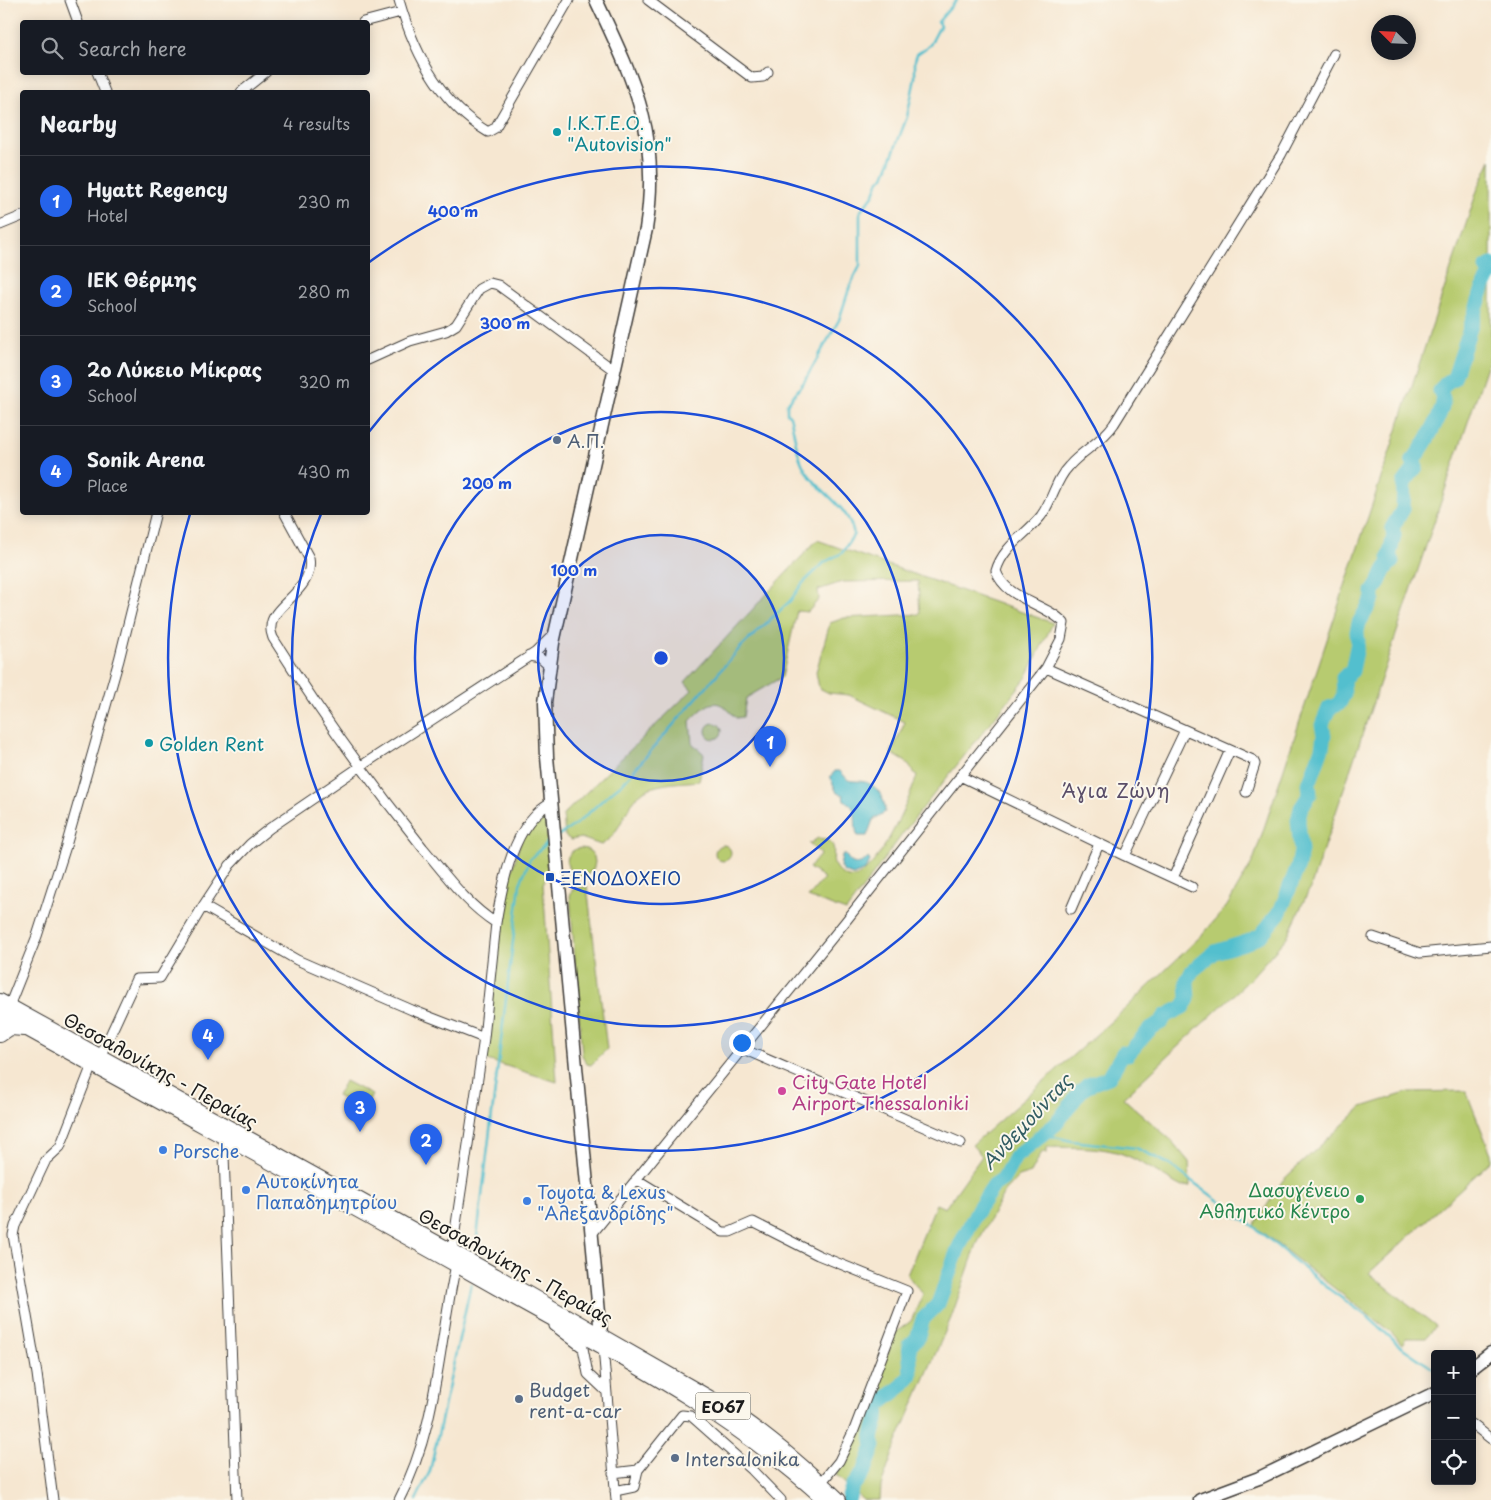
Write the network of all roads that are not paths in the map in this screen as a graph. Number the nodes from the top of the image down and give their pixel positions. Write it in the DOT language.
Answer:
graph roads {
  1 [pos="70,0"];
  2 [pos="399,0"];
  3 [pos="569,0"];
  4 [pos="596,0"];
  5 [pos="648,0"];
  6 [pos="401,12"];
  7 [pos="77,20"];
  8 [pos="370,20"];
  9 [pos="1334,54"];
  10 [pos="768,72"];
  11 [pos="98,75"];
  12 [pos="262,75"];
  13 [pos="104,90"];
  14 [pos="244,90"];
  15 [pos="20,217"];
  16 [pos="0,225"];
  17 [pos="370,359"];
  18 [pos="614,371"];
  19 [pos="155,515"];
  20 [pos="286,515"];
  21 [pos="555,633"];
  22 [pos="529,656"];
  23 [pos="549,666"];
  24 [pos="1046,668"];
  25 [pos="1185,730"];
  26 [pos="1230,750"];
  27 [pos="361,766"];
  28 [pos="960,776"];
  29 [pos="1246,792"];
  30 [pos="552,803"];
  31 [pos="1099,844"];
  32 [pos="1125,856"];
  33 [pos="1172,878"];
  34 [pos="1192,887"];
  35 [pos="203,906"];
  36 [pos="1071,909"];
  37 [pos="496,924"];
  38 [pos="1373,937"];
  39 [pos="1491,946"];
  40 [pos="2,1011"];
  41 [pos="27,1029"];
  42 [pos="0,1035"];
  43 [pos="484,1038"];
  44 [pos="743,1049"];
  45 [pos="96,1061"];
  46 [pos="228,1140"];
  47 [pos="961,1143"];
  48 [pos="636,1179"];
  49 [pos="592,1234"];
  50 [pos="457,1260"];
  51 [pos="516,1298"];
  52 [pos="602,1341"];
  53 [pos="1491,1353"];
  54 [pos="1476,1365"];
  55 [pos="606,1391"];
  56 [pos="1431,1395"];
  57 [pos="1476,1427"];
  58 [pos="1491,1439"];
  59 [pos="638,1470"];
  60 [pos="614,1472"];
  61 [pos="821,1483"];
  62 [pos="616,1496"];
  63 [pos="832,1498"];
  64 [pos="53,1500"];
  65 [pos="237,1500"];
  66 [pos="399,1500"];
  67 [pos="781,1500"];
  68 [pos="1200,1500"];
  1 -- 7 [label="street"];
  2 -- 6 [label="street"];
  3 -- 6 [label="street"];
  4 -- 18 [label="street"];
  5 -- 10 [label="street"];
  6 -- 8 [label="street"];
  9 -- 24 [label="street"];
  11 -- 13 [label="street"];
  12 -- 14 [label="street"];
  15 -- 16 [label="street"];
  17 -- 18 [label="street"];
  18 -- 21 [label="street"];
  19 -- 40 [label="street"];
  20 -- 27 [label="street"];
  21 -- 22 [label="street"];
  21 -- 23 [label="street"];
  22 -- 23 [label="street"];
  22 -- 27 [label="street"];
  23 -- 30 [label="street"];
  24 -- 25 [label="street"];
  24 -- 28 [label="street"];
  25 -- 26 [label="street"];
  25 -- 32 [label="street"];
  26 -- 29 [label="street"];
  26 -- 33 [label="street"];
  27 -- 35 [label="street"];
  27 -- 37 [label="street"];
  28 -- 31 [label="street"];
  28 -- 44 [label="street"];
  30 -- 37 [label="street"];
  30 -- 49 [label="street"];
  31 -- 32 [label="street"];
  31 -- 36 [label="street"];
  32 -- 33 [label="street"];
  33 -- 34 [label="street"];
  35 -- 43 [label="street"];
  35 -- 45 [label="street"];
  37 -- 43 [label="street"];
  38 -- 39 [label="street"];
  40 -- 41 [label="main road, Θεσσαλονίκης - Περαίας / ΕΟ67"];
  40 -- 45 [label="main road, Θεσσαλονίκης - Περαίας / ΕΟ67"];
  41 -- 42 [label="main road"];
  41 -- 45 [label="main road, Θεσσαλονίκης - Περαίας / ΕΟ67"];
  43 -- 50 [label="street"];
  44 -- 47 [label="street"];
  44 -- 48 [label="street"];
  45 -- 46 [label="main road, Θεσσαλονίκης - Περαίας / ΕΟ67"];
  45 -- 50 [label="main road, Θεσσαλονίκης - Περαίας / ΕΟ67"];
  45 -- 64 [label="street"];
  46 -- 50 [label="main road, Θεσσαλονίκης - Περαίας / ΕΟ67"];
  46 -- 65 [label="street"];
  48 -- 49 [label="street"];
  48 -- 61 [label="street"];
  49 -- 52 [label="street"];
  50 -- 51 [label="main road, Θεσσαλονίκης - Περαίας / ΕΟ67"];
  50 -- 52 [label="main road, Θεσσαλονίκης - Περαίας / ΕΟ67"];
  50 -- 66 [label="street"];
  51 -- 52 [label="main road, Θεσσαλονίκης - Περαίας / ΕΟ67"];
  51 -- 55 [label="street"];
  52 -- 55 [label="street"];
  52 -- 61 [label="main road, Θεσσαλονίκης - Περαίας / ΕΟ67"];
  52 -- 63 [label="main road, Θεσσαλονίκης - Περαίας / ΕΟ67"];
  53 -- 54 [label="street"];
  55 -- 60 [label="street"];
  56 -- 68 [label="street"];
  57 -- 58 [label="street"];
  59 -- 60 [label="street"];
  59 -- 62 [label="street"];
  59 -- 67 [label="street"];
  60 -- 62 [label="street"];
  61 -- 63 [label="main road, Θεσσαλονίκης - Περαίας / ΕΟ67"];
}
